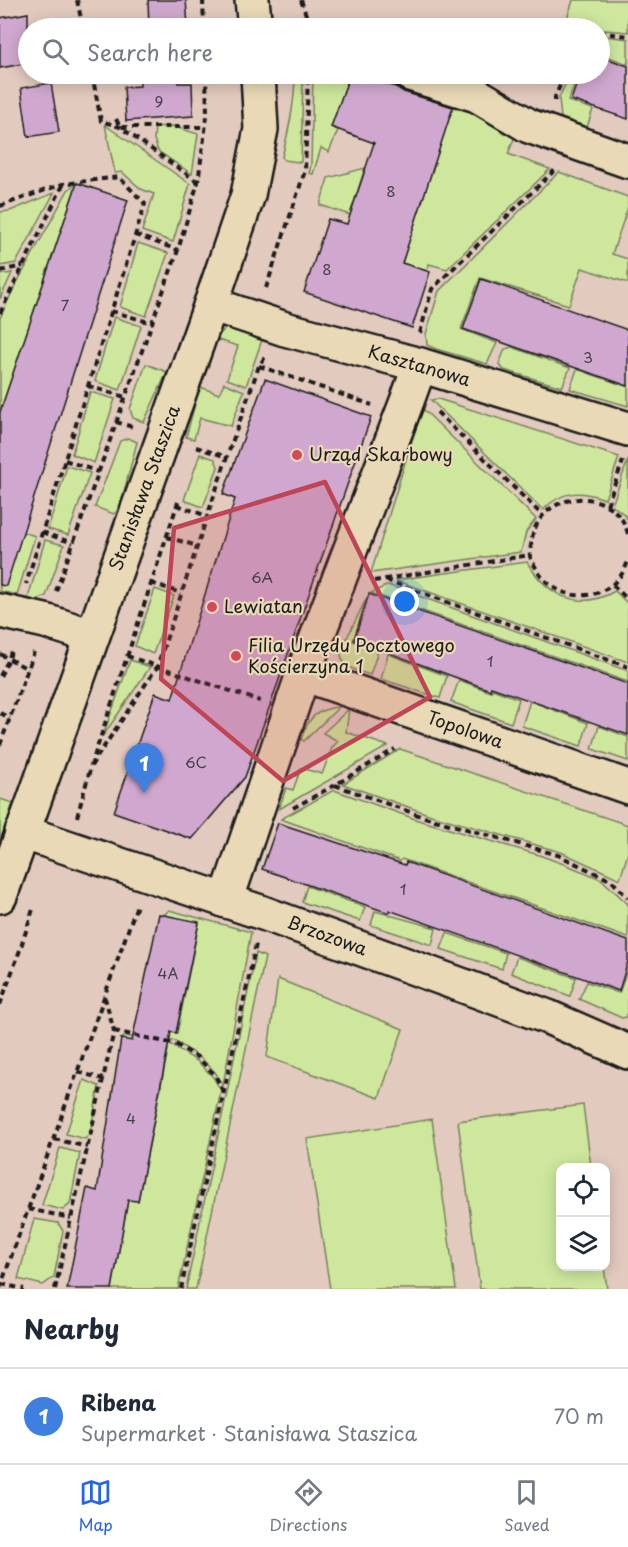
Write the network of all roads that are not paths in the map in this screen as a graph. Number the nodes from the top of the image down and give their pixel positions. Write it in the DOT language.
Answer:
graph roads {
  1 [pos="252,0"];
  2 [pos="254,18"];
  3 [pos="259,84"];
  4 [pos="440,84"];
  5 [pos="628,161"];
  6 [pos="211,304"];
  7 [pos="418,353"];
  8 [pos="626,443"];
  9 [pos="12,601"];
  10 [pos="92,636"];
  11 [pos="303,674"];
  12 [pos="628,786"];
  13 [pos="22,832"];
  14 [pos="0,896"];
  15 [pos="226,900"];
  16 [pos="628,1052"];
  1 -- 2 [label="street"];
  3 -- 6 [label="street, Stanisława Staszica"];
  4 -- 5 [label="street"];
  6 -- 7 [label="street, Kasztanowa"];
  6 -- 10 [label="street, Stanisława Staszica"];
  7 -- 8 [label="street, Kasztanowa"];
  7 -- 11 [label="street"];
  9 -- 10 [label="street"];
  10 -- 13 [label="street, Stanisława Staszica"];
  11 -- 12 [label="street, Topolowa"];
  11 -- 15 [label="street"];
  13 -- 14 [label="street, Stanisława Staszica"];
  13 -- 15 [label="street, Brzozowa"];
  15 -- 16 [label="street, Brzozowa"];
}
